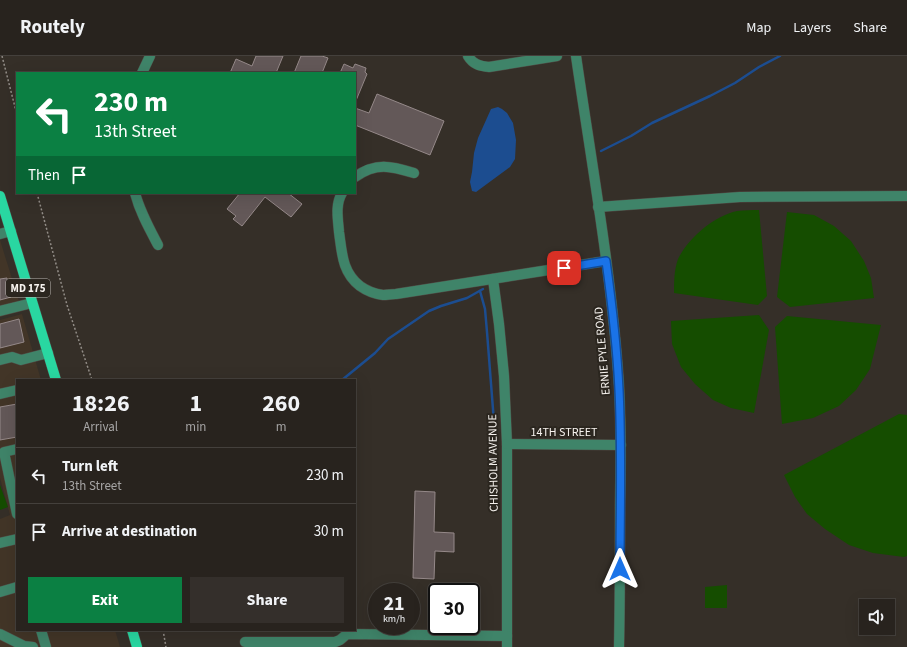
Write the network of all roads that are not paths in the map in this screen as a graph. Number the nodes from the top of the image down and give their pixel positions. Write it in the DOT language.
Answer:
graph roads {
  1 [pos="150,56"];
  2 [pos="468,56"];
  3 [pos="557,56"];
  4 [pos="576,56"];
  5 [pos="142,72"];
  6 [pos="414,173"];
  7 [pos="356,176"];
  8 [pos="135,194"];
  9 [pos="342,194"];
  10 [pos="0,196"];
  11 [pos="907,196"];
  12 [pos="598,207"];
  13 [pos="11,231"];
  14 [pos="0,234"];
  15 [pos="158,245"];
  16 [pos="606,261"];
  17 [pos="493,279"];
  18 [pos="32,303"];
  19 [pos="0,311"];
  20 [pos="48,353"];
  21 [pos="0,360"];
  22 [pos="56,379"];
  23 [pos="16,390"];
  24 [pos="0,394"];
  25 [pos="507,444"];
  26 [pos="621,445"];
  27 [pos="16,449"];
  28 [pos="16,509"];
  29 [pos="16,539"];
  30 [pos="0,543"];
  31 [pos="16,587"];
  32 [pos="0,592"];
  33 [pos="41,631"];
  34 [pos="132,631"];
  35 [pos="0,634"];
  36 [pos="507,636"];
  37 [pos="245,642"];
  38 [pos="33,647"];
  39 [pos="46,647"];
  40 [pos="137,647"];
  41 [pos="507,647"];
  42 [pos="619,647"];
  1 -- 5 [label="street"];
  2 -- 3 [label="street"];
  4 -- 12 [label="street, ERNIE PYLE ROAD"];
  6 -- 7 [label="street"];
  8 -- 15 [label="street"];
  9 -- 17 [label="street"];
  10 -- 13 [label="main road, MD 175"];
  11 -- 12 [label="street"];
  12 -- 16 [label="street, ERNIE PYLE ROAD"];
  13 -- 14 [label="street"];
  13 -- 18 [label="main road, MD 175"];
  16 -- 17 [label="street"];
  16 -- 26 [label="street, ERNIE PYLE ROAD"];
  17 -- 25 [label="street, CHISHOLM AVENUE"];
  18 -- 19 [label="street"];
  18 -- 20 [label="main road, MD 175"];
  20 -- 21 [label="street"];
  20 -- 22 [label="main road, MD 175"];
  23 -- 24 [label="street"];
  25 -- 26 [label="street, 14TH STREET"];
  25 -- 36 [label="street, CHISHOLM AVENUE"];
  26 -- 42 [label="street, ERNIE PYLE ROAD"];
  27 -- 28 [label="street"];
  29 -- 30 [label="street"];
  31 -- 32 [label="street"];
  33 -- 39 [label="street"];
  34 -- 40 [label="main road"];
  35 -- 38 [label="street"];
  36 -- 37 [label="street"];
  36 -- 41 [label="street, CHISHOLM AVENUE"];
}
